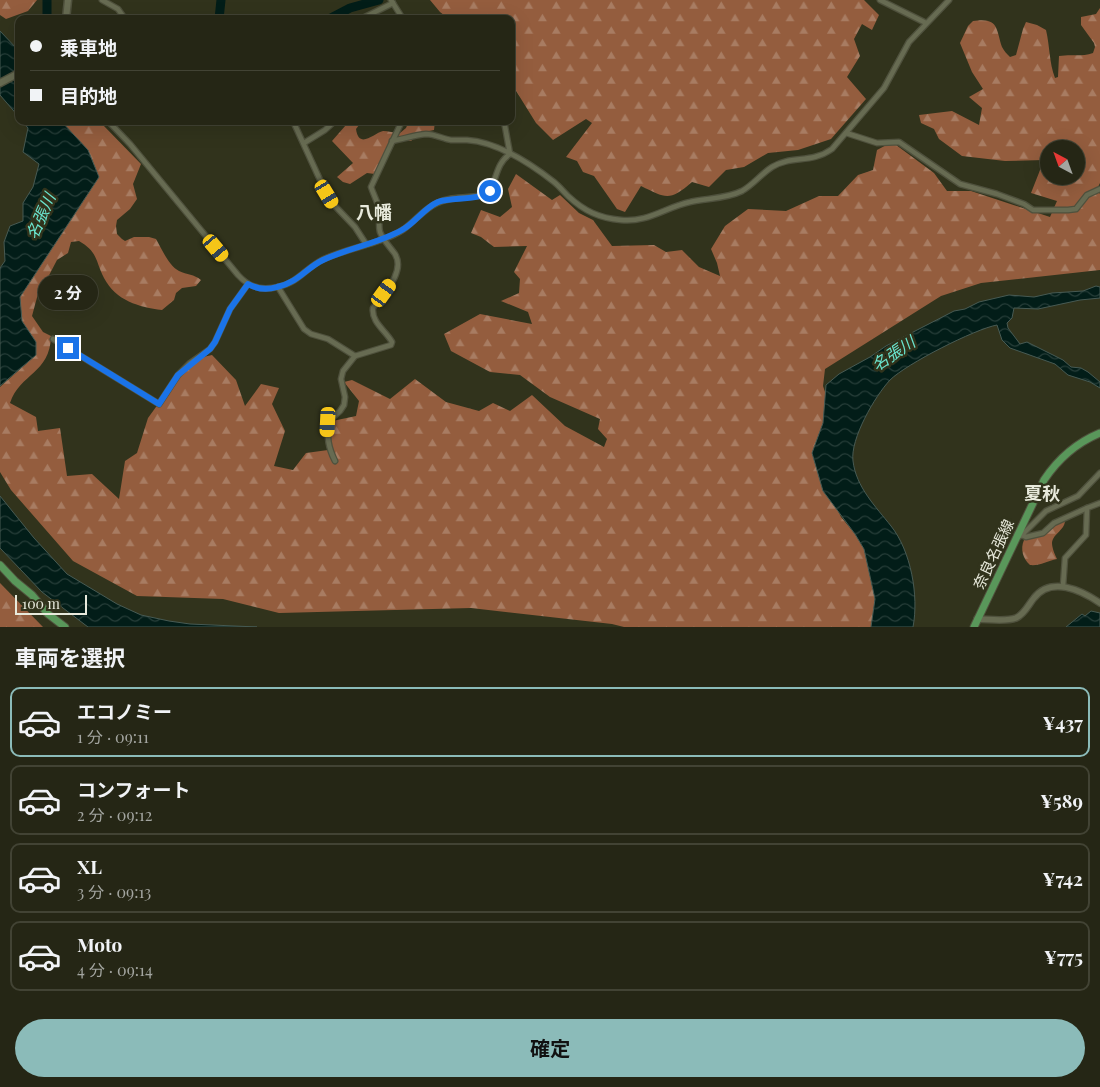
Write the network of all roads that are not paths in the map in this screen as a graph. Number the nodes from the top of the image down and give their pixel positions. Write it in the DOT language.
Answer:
graph roads {
  1 [pos="68,0"];
  2 [pos="102,0"];
  3 [pos="880,0"];
  4 [pos="949,0"];
  5 [pos="392,2"];
  6 [pos="66,15"];
  7 [pos="122,15"];
  8 [pos="368,15"];
  9 [pos="400,15"];
  10 [pos="926,23"];
  11 [pos="15,75"];
  12 [pos="0,83"];
  13 [pos="112,125"];
  14 [pos="295,125"];
  15 [pos="331,125"];
  16 [pos="400,125"];
  17 [pos="505,125"];
  18 [pos="846,133"];
  19 [pos="392,141"];
  20 [pos="304,143"];
  21 [pos="510,154"];
  22 [pos="1100,189"];
  23 [pos="384,238"];
  24 [pos="366,244"];
  25 [pos="248,284"];
  26 [pos="278,287"];
  27 [pos="53,339"];
  28 [pos="355,356"];
  29 [pos="1099,436"];
  30 [pos="335,461"];
  31 [pos="1100,472"];
  32 [pos="1100,503"];
  33 [pos="1087,508"];
  34 [pos="1020,534"];
  35 [pos="0,565"];
  36 [pos="1063,586"];
  37 [pos="1100,603"];
  38 [pos="977,619"];
  39 [pos="65,627"];
  40 [pos="974,627"];
  1 -- 6 [label="main road"];
  2 -- 7 [label="street"];
  3 -- 10 [label="street"];
  4 -- 10 [label="street"];
  5 -- 8 [label="street"];
  5 -- 9 [label="street"];
  10 -- 18 [label="street"];
  11 -- 12 [label="main road"];
  13 -- 25 [label="street"];
  14 -- 20 [label="street"];
  15 -- 20 [label="street"];
  16 -- 19 [label="street"];
  17 -- 21 [label="street"];
  18 -- 21 [label="street"];
  18 -- 22 [label="street"];
  19 -- 21 [label="street"];
  19 -- 23 [label="street"];
  20 -- 24 [label="street"];
  21 -- 23 [label="street"];
  23 -- 24 [label="street"];
  23 -- 28 [label="street"];
  24 -- 26 [label="street"];
  25 -- 26 [label="street"];
  25 -- 27 [label="street"];
  26 -- 28 [label="street"];
  28 -- 30 [label="street"];
  29 -- 34 [label="main road, 奈良名張線"];
  31 -- 34 [label="street"];
  32 -- 33 [label="street"];
  33 -- 34 [label="street"];
  33 -- 36 [label="street"];
  34 -- 38 [label="main road, 奈良名張線"];
  35 -- 39 [label="main road"];
  36 -- 37 [label="street"];
  36 -- 38 [label="street"];
  38 -- 40 [label="main road, 奈良名張線"];
}
